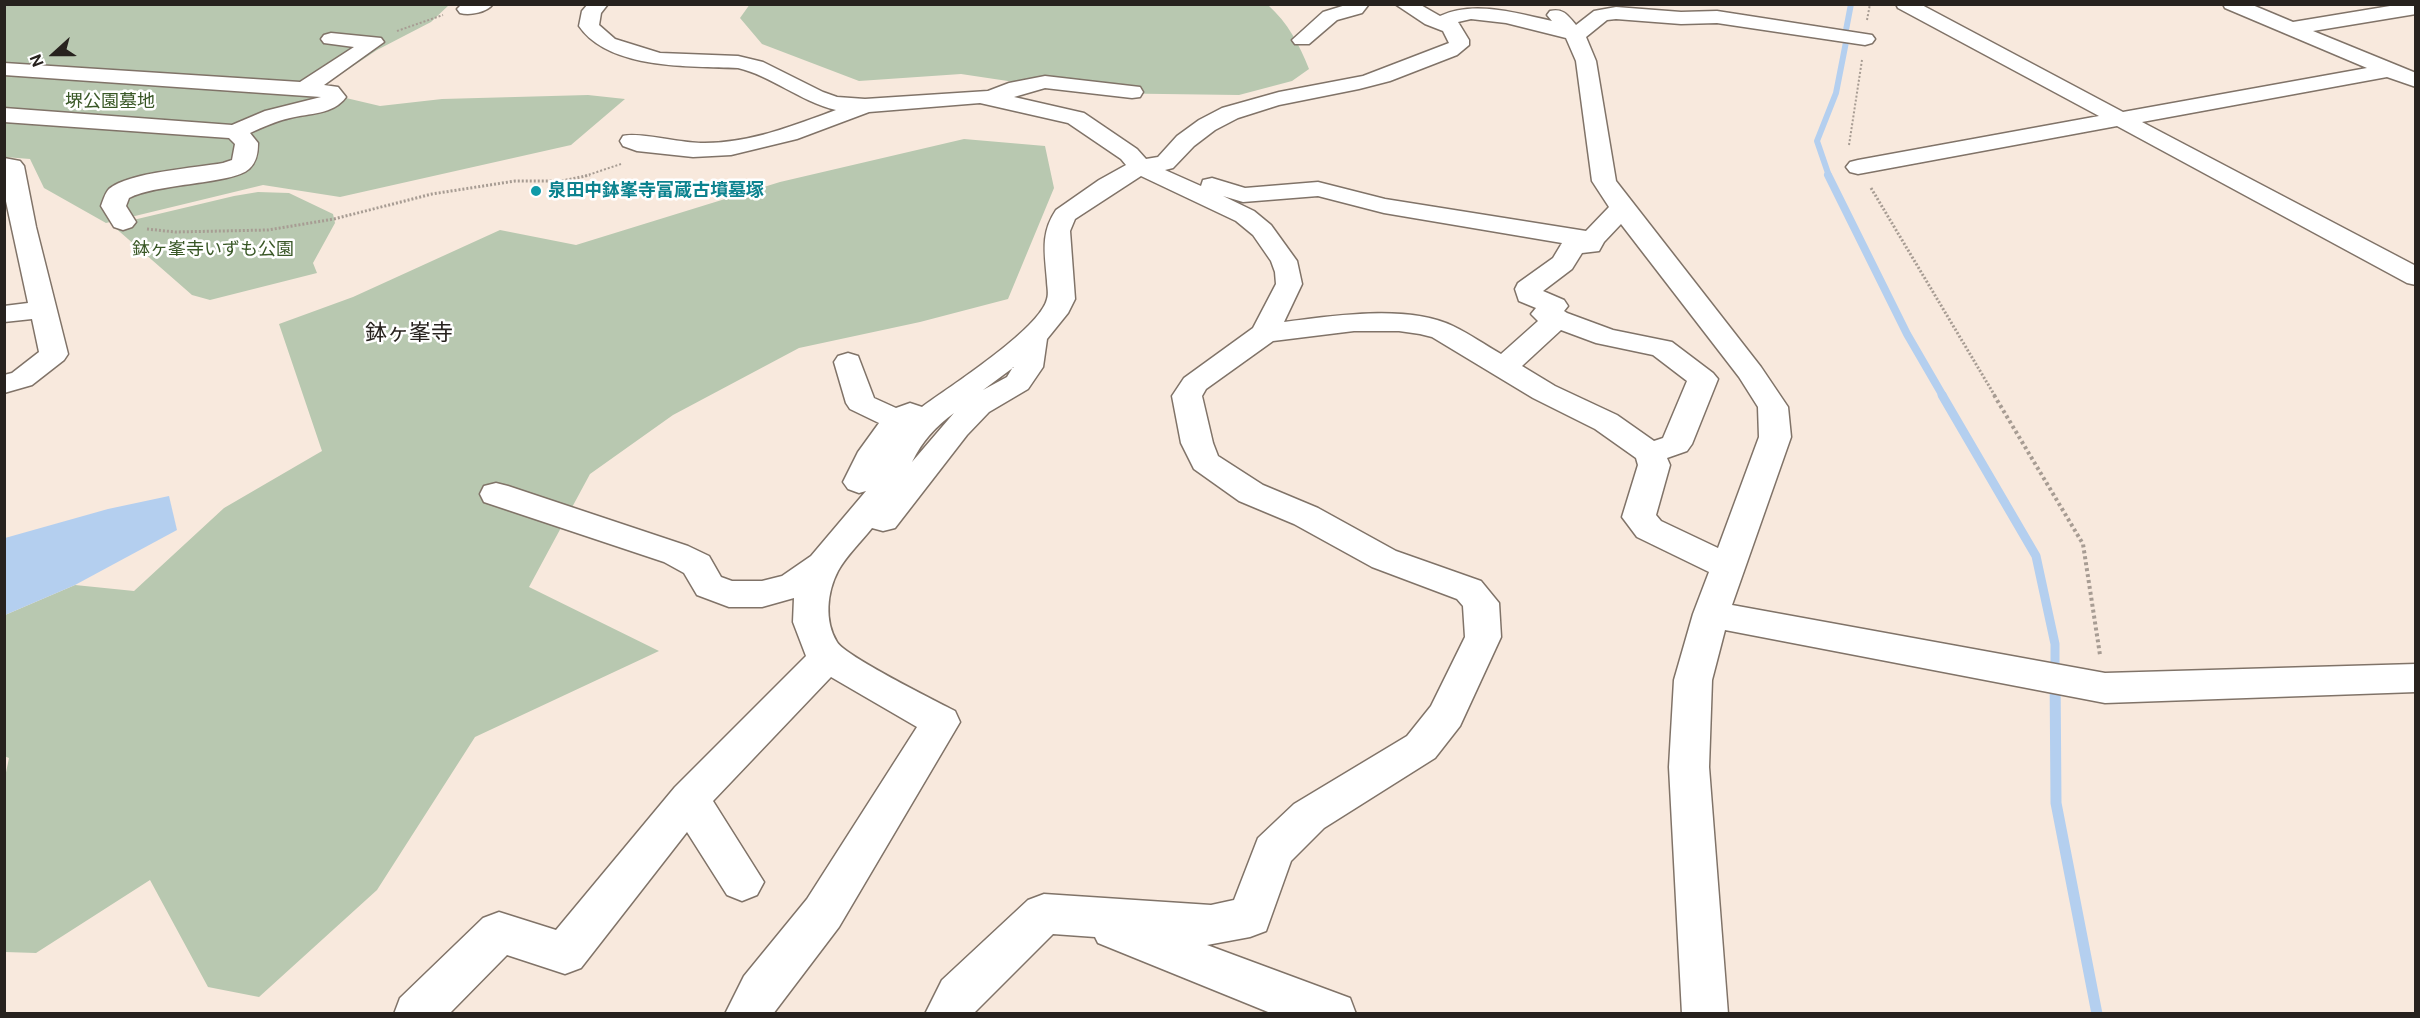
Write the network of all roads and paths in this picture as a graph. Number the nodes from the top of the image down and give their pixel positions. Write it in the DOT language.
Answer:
graph roads {
  1 [pos="599,4"];
  2 [pos="1360,4"];
  3 [pos="1548,4"];
  4 [pos="1870,4"];
  5 [pos="1905,4"];
  6 [pos="2232,4"];
  7 [pos="1406,6"];
  8 [pos="476,7"];
  9 [pos="2415,8"];
  10 [pos="1449,26"];
  11 [pos="2289,29"];
  12 [pos="1573,33"];
  13 [pos="331,39"];
  14 [pos="1865,39"];
  15 [pos="1302,40"];
  16 [pos="374,42"];
  17 [pos="4,69"];
  18 [pos="2390,70"];
  19 [pos="2415,81"];
  20 [pos="304,89"];
  21 [pos="1132,92"];
  22 [pos="991,98"];
  23 [pos="865,106"];
  24 [pos="4,115"];
  25 [pos="2120,120"];
  26 [pos="236,132"];
  27 [pos="631,141"];
  28 [pos="667,147"];
  29 [pos="4,165"];
  30 [pos="1147,167"];
  31 [pos="1858,167"];
  32 [pos="557,182"];
  33 [pos="547,186"];
  34 [pos="1622,208"];
  35 [pos="123,222"];
  36 [pos="14,227"];
  37 [pos="1592,240"];
  38 [pos="2415,278"];
  39 [pos="43,309"];
  40 [pos="4,314"];
  41 [pos="1557,318"];
  42 [pos="1265,333"];
  43 [pos="1033,338"];
  44 [pos="848,362"];
  45 [pos="1503,368"];
  46 [pos="977,378"];
  47 [pos="4,384"];
  48 [pos="897,420"];
  49 [pos="1650,453"];
  50 [pos="859,482"];
  51 [pos="496,495"];
  52 [pos="832,555"];
  53 [pos="1728,567"];
  54 [pos="1711,614"];
  55 [pos="829,656"];
  56 [pos="2415,678"];
  57 [pos="2105,688"];
  58 [pos="689,799"];
  59 [pos="742,882"];
  60 [pos="1079,916"];
  61 [pos="417,1014"];
  62 [pos="748,1014"];
  63 [pos="948,1014"];
  64 [pos="1334,1014"];
  65 [pos="1705,1014"];
  1 -- 23 [label="street"];
  2 -- 15 [label="street"];
  3 -- 12 [label="street"];
  4 -- 14 [label="path"];
  5 -- 25 [label="street"];
  6 -- 11 [label="street"];
  7 -- 10 [label="street"];
  8 -- 16 [label="path"];
  9 -- 11 [label="street"];
  10 -- 12 [label="street"];
  10 -- 30 [label="street"];
  11 -- 18 [label="street"];
  12 -- 14 [label="street"];
  12 -- 34 [label="street"];
  13 -- 16 [label="street"];
  14 -- 31 [label="path"];
  16 -- 20 [label="street"];
  17 -- 20 [label="street"];
  18 -- 19 [label="street"];
  18 -- 25 [label="street"];
  20 -- 26 [label="street"];
  21 -- 22 [label="street"];
  22 -- 23 [label="street"];
  22 -- 30 [label="street"];
  23 -- 28 [label="street"];
  24 -- 26 [label="street"];
  25 -- 31 [label="street"];
  25 -- 38 [label="street"];
  26 -- 35 [label="street"];
  27 -- 28 [label="street"];
  28 -- 32 [label="path"];
  29 -- 36 [label="street"];
  30 -- 37 [label="street"];
  30 -- 42 [label="street"];
  30 -- 43 [label="street"];
  31 -- 57 [label="path"];
  32 -- 33 [label="path"];
  32 -- 35 [label="path"];
  34 -- 37 [label="street"];
  34 -- 53 [label="street"];
  36 -- 39 [label="street"];
  37 -- 41 [label="street"];
  39 -- 40 [label="street"];
  39 -- 47 [label="street"];
  41 -- 45 [label="street"];
  41 -- 49 [label="street"];
  42 -- 45 [label="street"];
  42 -- 60 [label="street"];
  43 -- 46 [label="street"];
  43 -- 52 [label="street"];
  44 -- 48 [label="street"];
  45 -- 49 [label="street"];
  46 -- 48 [label="street"];
  46 -- 52 [label="street"];
  48 -- 50 [label="street"];
  49 -- 53 [label="street"];
  51 -- 52 [label="street"];
  52 -- 55 [label="street"];
  53 -- 54 [label="street"];
  54 -- 57 [label="street"];
  54 -- 65 [label="street"];
  55 -- 58 [label="street"];
  55 -- 62 [label="street"];
  56 -- 57 [label="street"];
  58 -- 59 [label="street"];
  58 -- 61 [label="street"];
  60 -- 63 [label="street"];
  60 -- 64 [label="street"];
}
